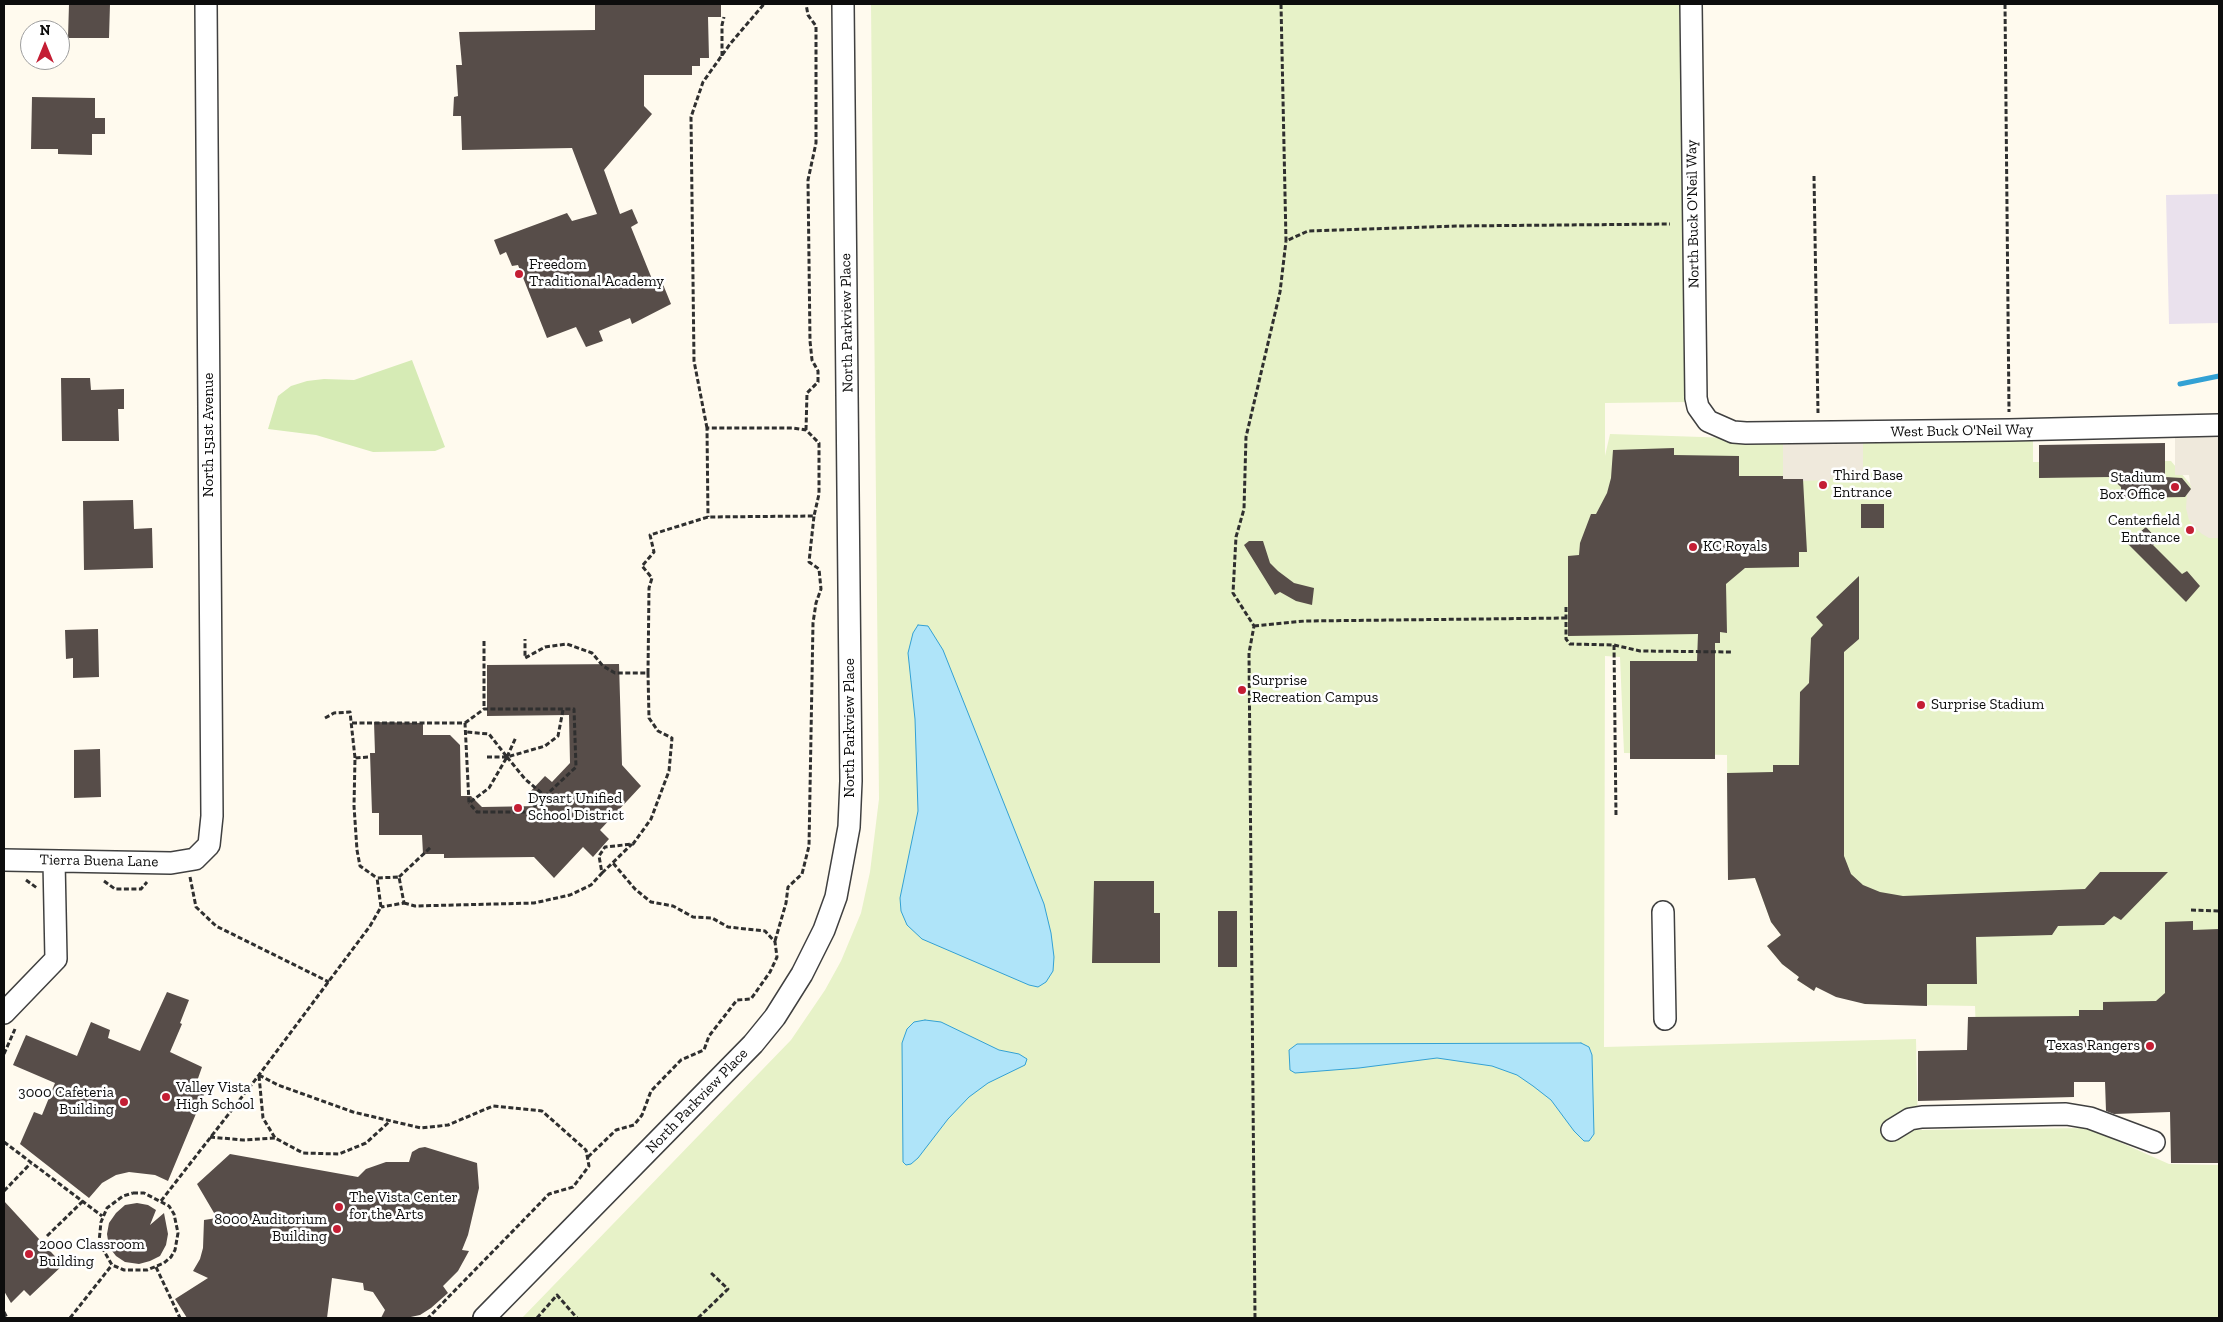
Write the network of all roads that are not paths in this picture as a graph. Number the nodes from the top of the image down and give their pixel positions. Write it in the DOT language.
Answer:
graph roads {
  1 [pos="206,4"];
  2 [pos="843,4"];
  3 [pos="1691,4"];
  4 [pos="1708,421"];
  5 [pos="2219,425"];
  6 [pos="4,860"];
  7 [pos="54,861"];
  8 [pos="191,871"];
  9 [pos="1663,912"];
  10 [pos="4,1013"];
  11 [pos="1665,1019"];
  12 [pos="1892,1130"];
  13 [pos="2154,1142"];
  14 [pos="484,1318"];
  1 -- 8 [label="street, North 151st Avenue"];
  2 -- 14 [label="street, North Parkview Place"];
  3 -- 4 [label="street, North Buck O'Neil Way"];
  4 -- 5 [label="street, West Buck O'Neil Way"];
  6 -- 7 [label="street, Tierra Buena Lane"];
  7 -- 8 [label="street, Tierra Buena Lane"];
  7 -- 10 [label="street"];
  9 -- 11 [label="street"];
  12 -- 13 [label="street"];
}
